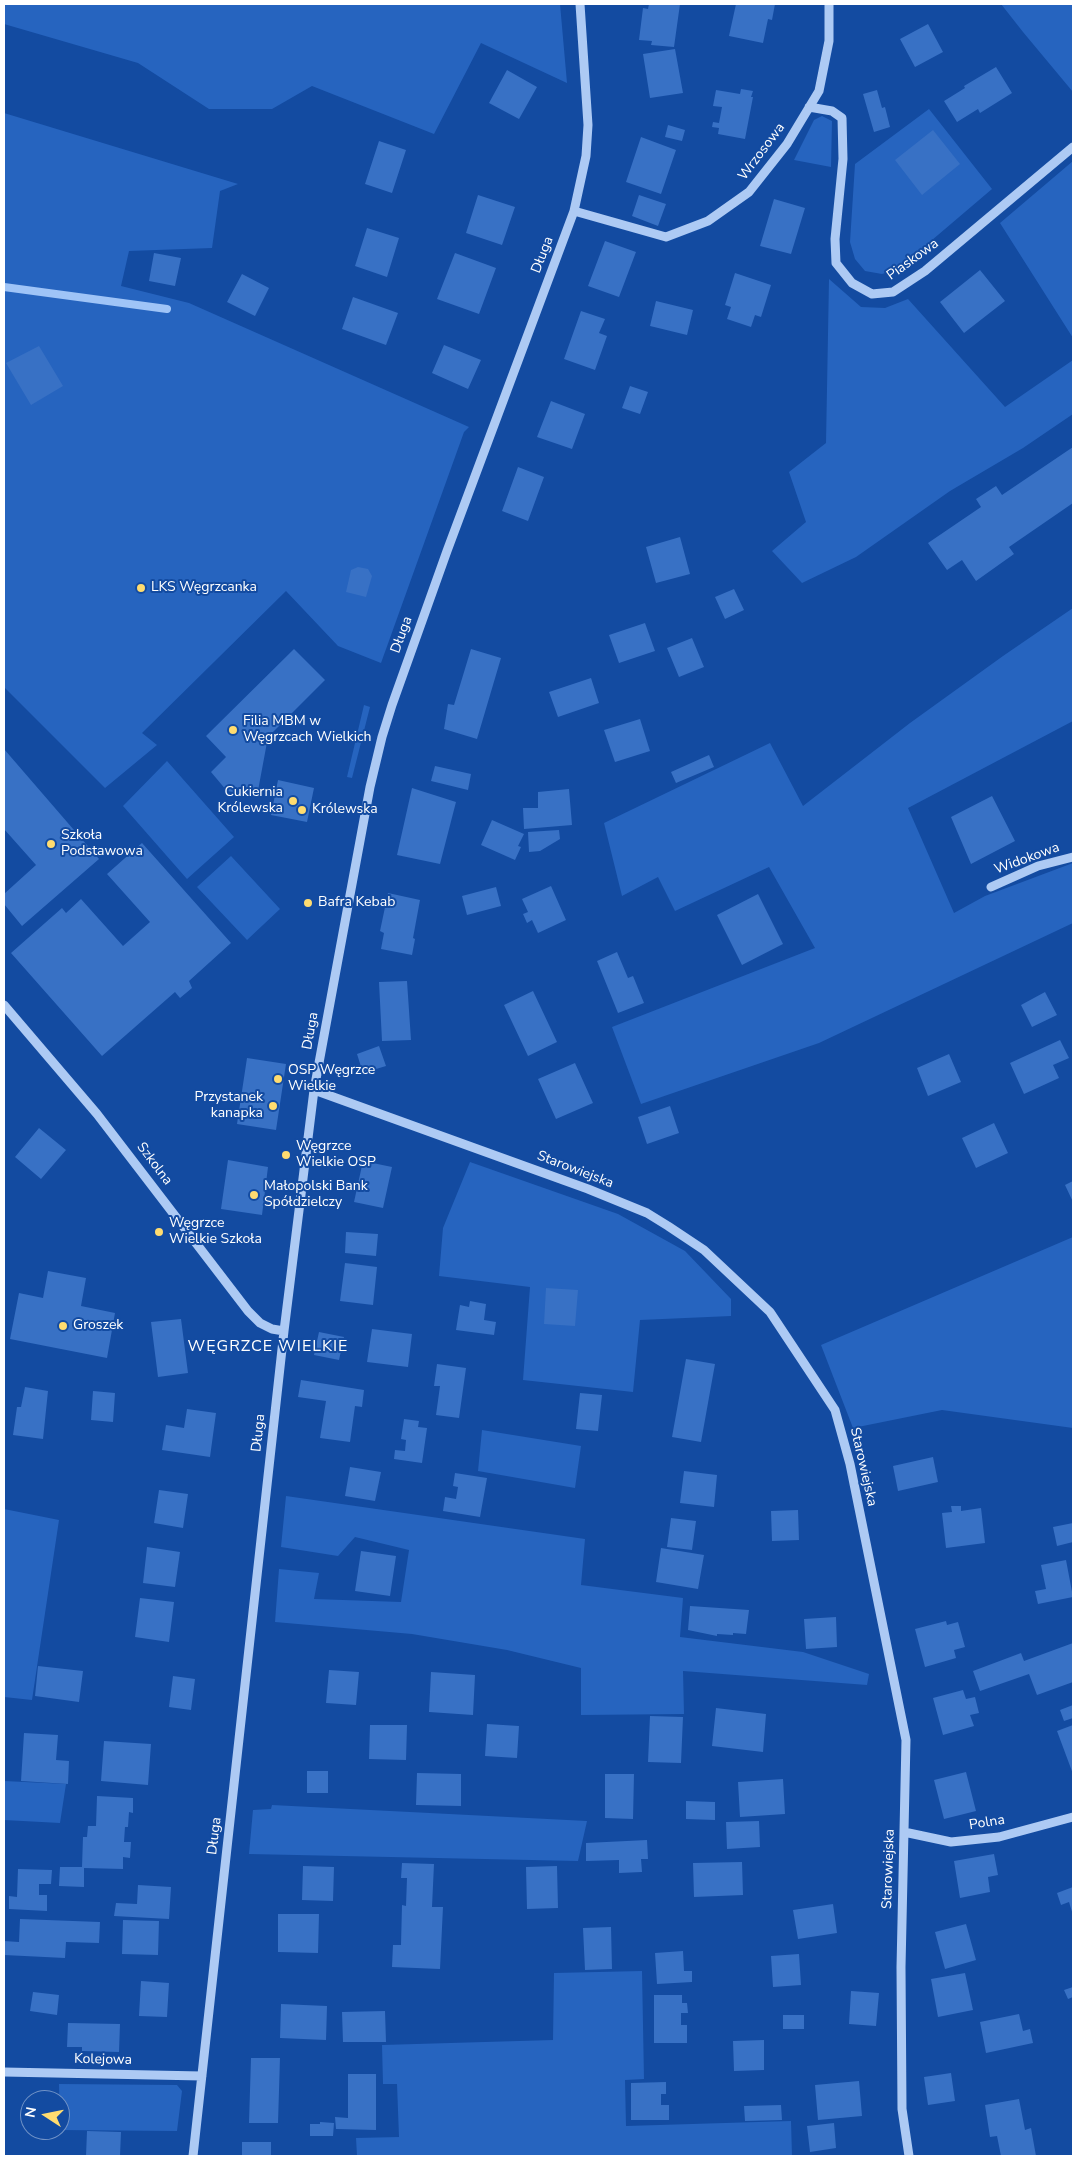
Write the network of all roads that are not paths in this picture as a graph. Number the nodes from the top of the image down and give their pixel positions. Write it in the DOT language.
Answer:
graph roads {
  1 [pos="580,4"];
  2 [pos="829,4"];
  3 [pos="809,107"];
  4 [pos="1073,147"];
  5 [pos="574,211"];
  6 [pos="1073,857"];
  7 [pos="992,887"];
  8 [pos="4,1006"];
  9 [pos="314,1090"];
  10 [pos="284,1331"];
  11 [pos="1073,1817"];
  12 [pos="904,1832"];
  13 [pos="4,2072"];
  14 [pos="202,2076"];
  15 [pos="193,2156"];
  16 [pos="909,2156"];
  1 -- 5 [label="street, Długa"];
  2 -- 3 [label="street, Wrzosowa"];
  3 -- 4 [label="street, Piaskowa"];
  3 -- 5 [label="street, Wrzosowa"];
  5 -- 9 [label="street, Długa"];
  6 -- 7 [label="street, Widokowa"];
  8 -- 10 [label="street, Szkolna"];
  9 -- 10 [label="street, Długa"];
  9 -- 12 [label="street, Starowiejska"];
  10 -- 14 [label="street, Długa"];
  11 -- 12 [label="street, Polna"];
  12 -- 16 [label="street, Starowiejska"];
  13 -- 14 [label="street, Kolejowa"];
  14 -- 15 [label="street, Długa"];
}
